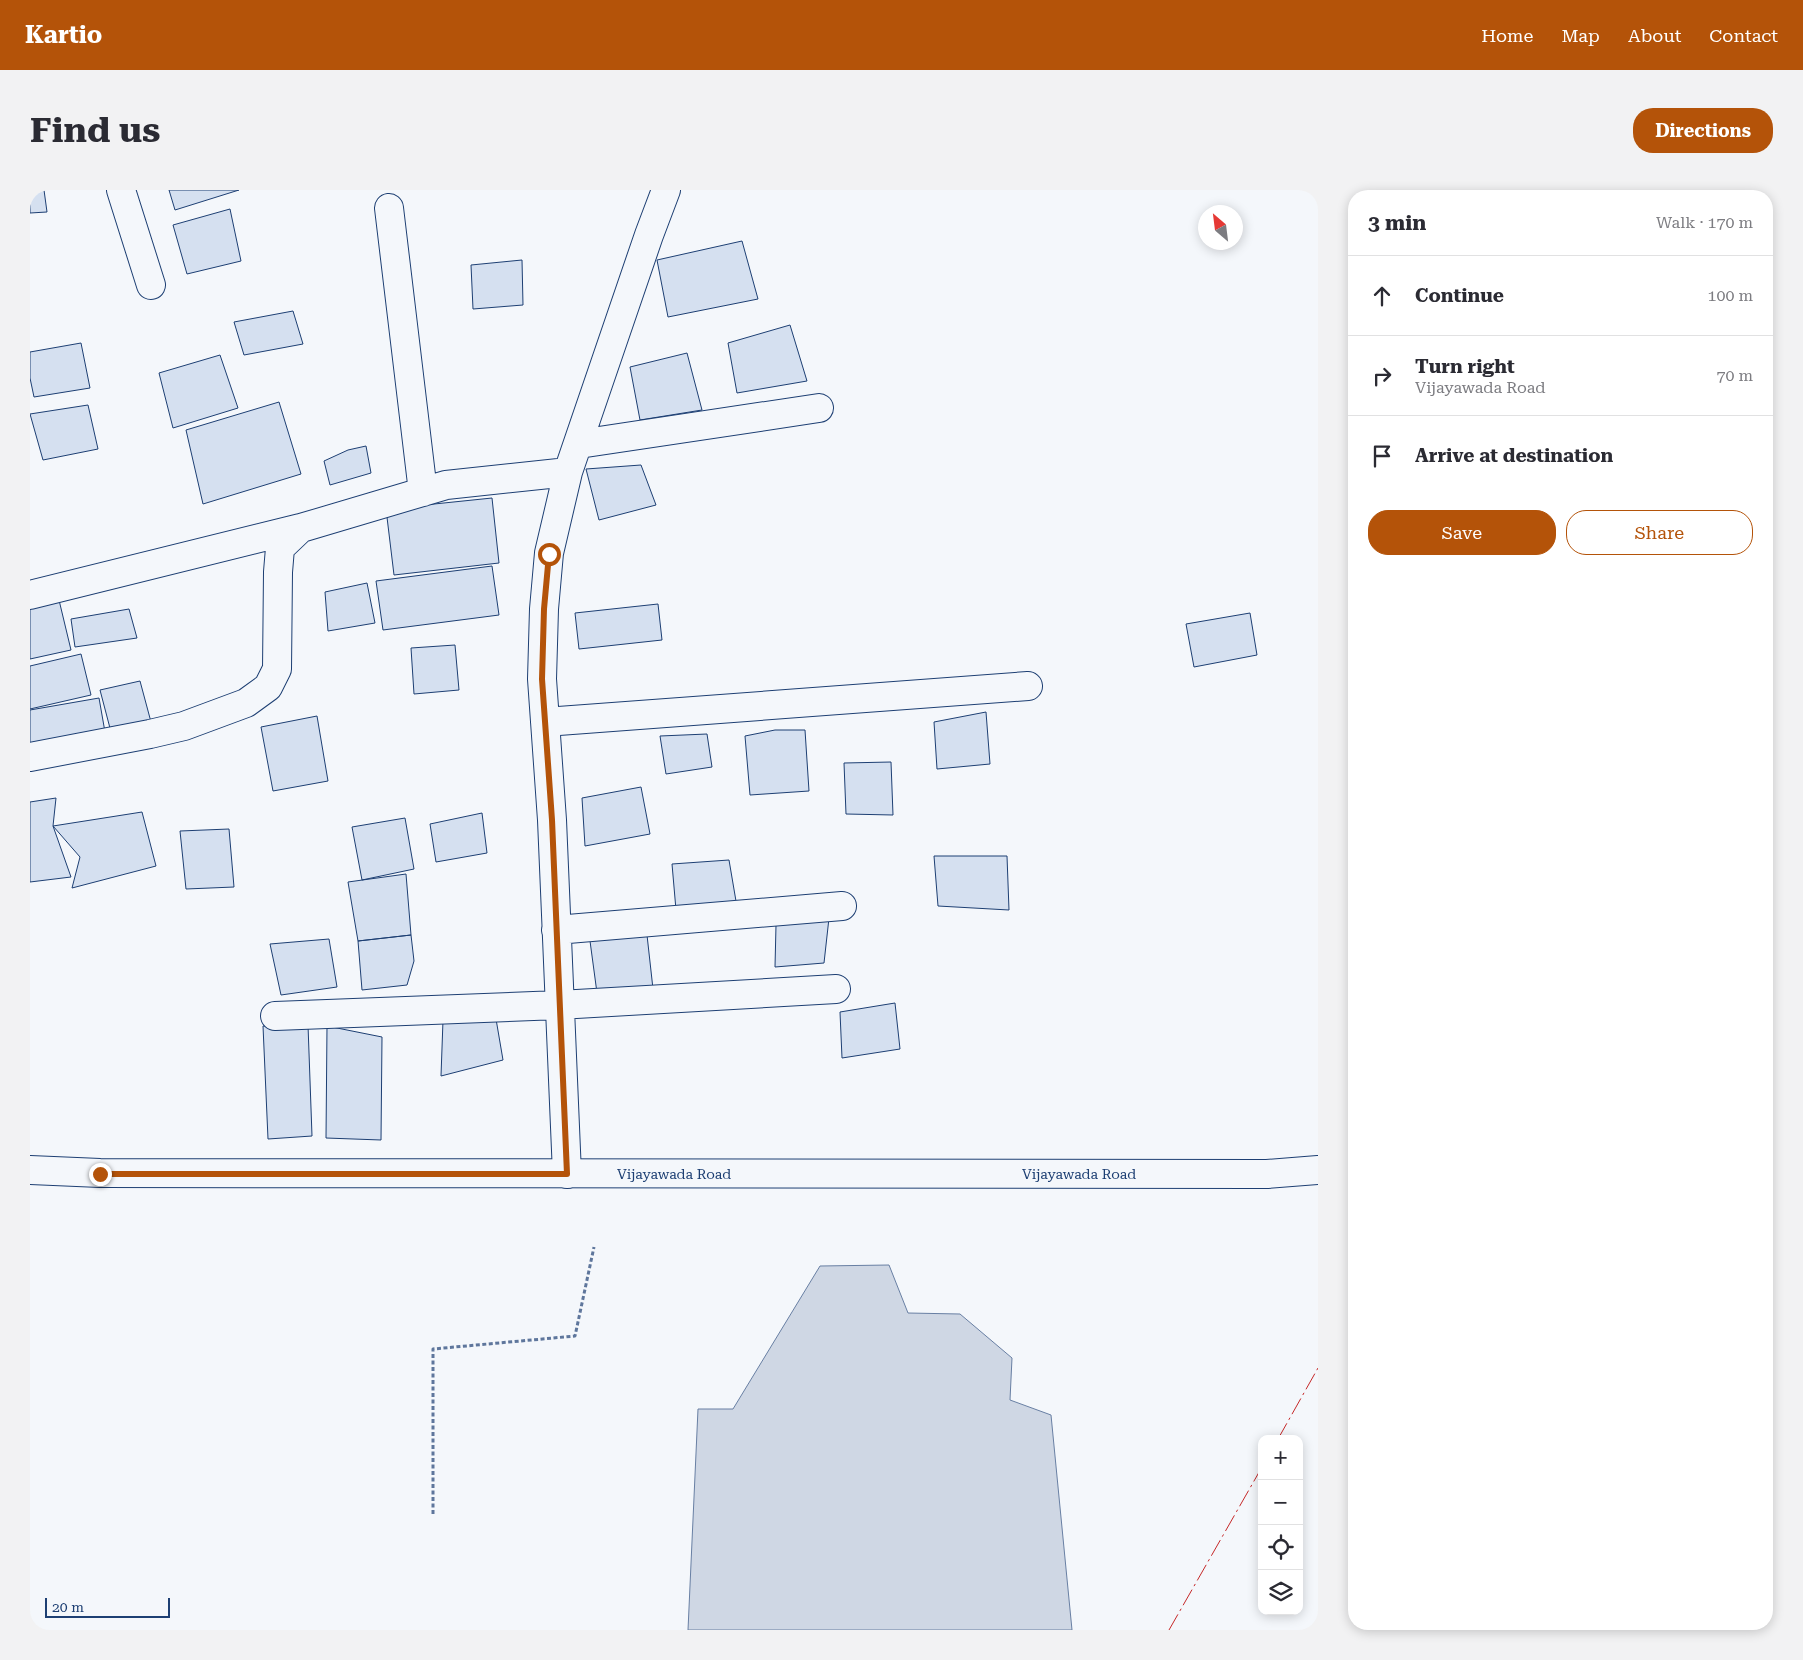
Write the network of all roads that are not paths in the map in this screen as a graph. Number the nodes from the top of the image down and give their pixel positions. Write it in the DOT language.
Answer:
graph roads {
  1 [pos="121,190"];
  2 [pos="666,190"];
  3 [pos="389,208"];
  4 [pos="152,285"];
  5 [pos="819,408"];
  6 [pos="579,444"];
  7 [pos="568,472"];
  8 [pos="423,492"];
  9 [pos="301,528"];
  10 [pos="30,595"];
  11 [pos="1028,686"];
  12 [pos="545,722"];
  13 [pos="30,757"];
  14 [pos="842,906"];
  15 [pos="556,930"];
  16 [pos="836,989"];
  17 [pos="559,1005"];
  18 [pos="275,1016"];
  19 [pos="30,1170"];
  20 [pos="1318,1170"];
  21 [pos="567,1174"];
  1 -- 4 [label="street"];
  2 -- 6 [label="street"];
  3 -- 8 [label="street"];
  5 -- 6 [label="street"];
  6 -- 7 [label="street"];
  7 -- 8 [label="street"];
  7 -- 12 [label="street"];
  8 -- 9 [label="street"];
  9 -- 10 [label="street"];
  9 -- 13 [label="street"];
  11 -- 12 [label="street"];
  12 -- 15 [label="street"];
  14 -- 15 [label="street"];
  15 -- 17 [label="street"];
  16 -- 17 [label="street"];
  17 -- 18 [label="street"];
  17 -- 21 [label="street"];
  19 -- 21 [label="street, Vijayawada Road"];
  20 -- 21 [label="street, Vijayawada Road"];
}
